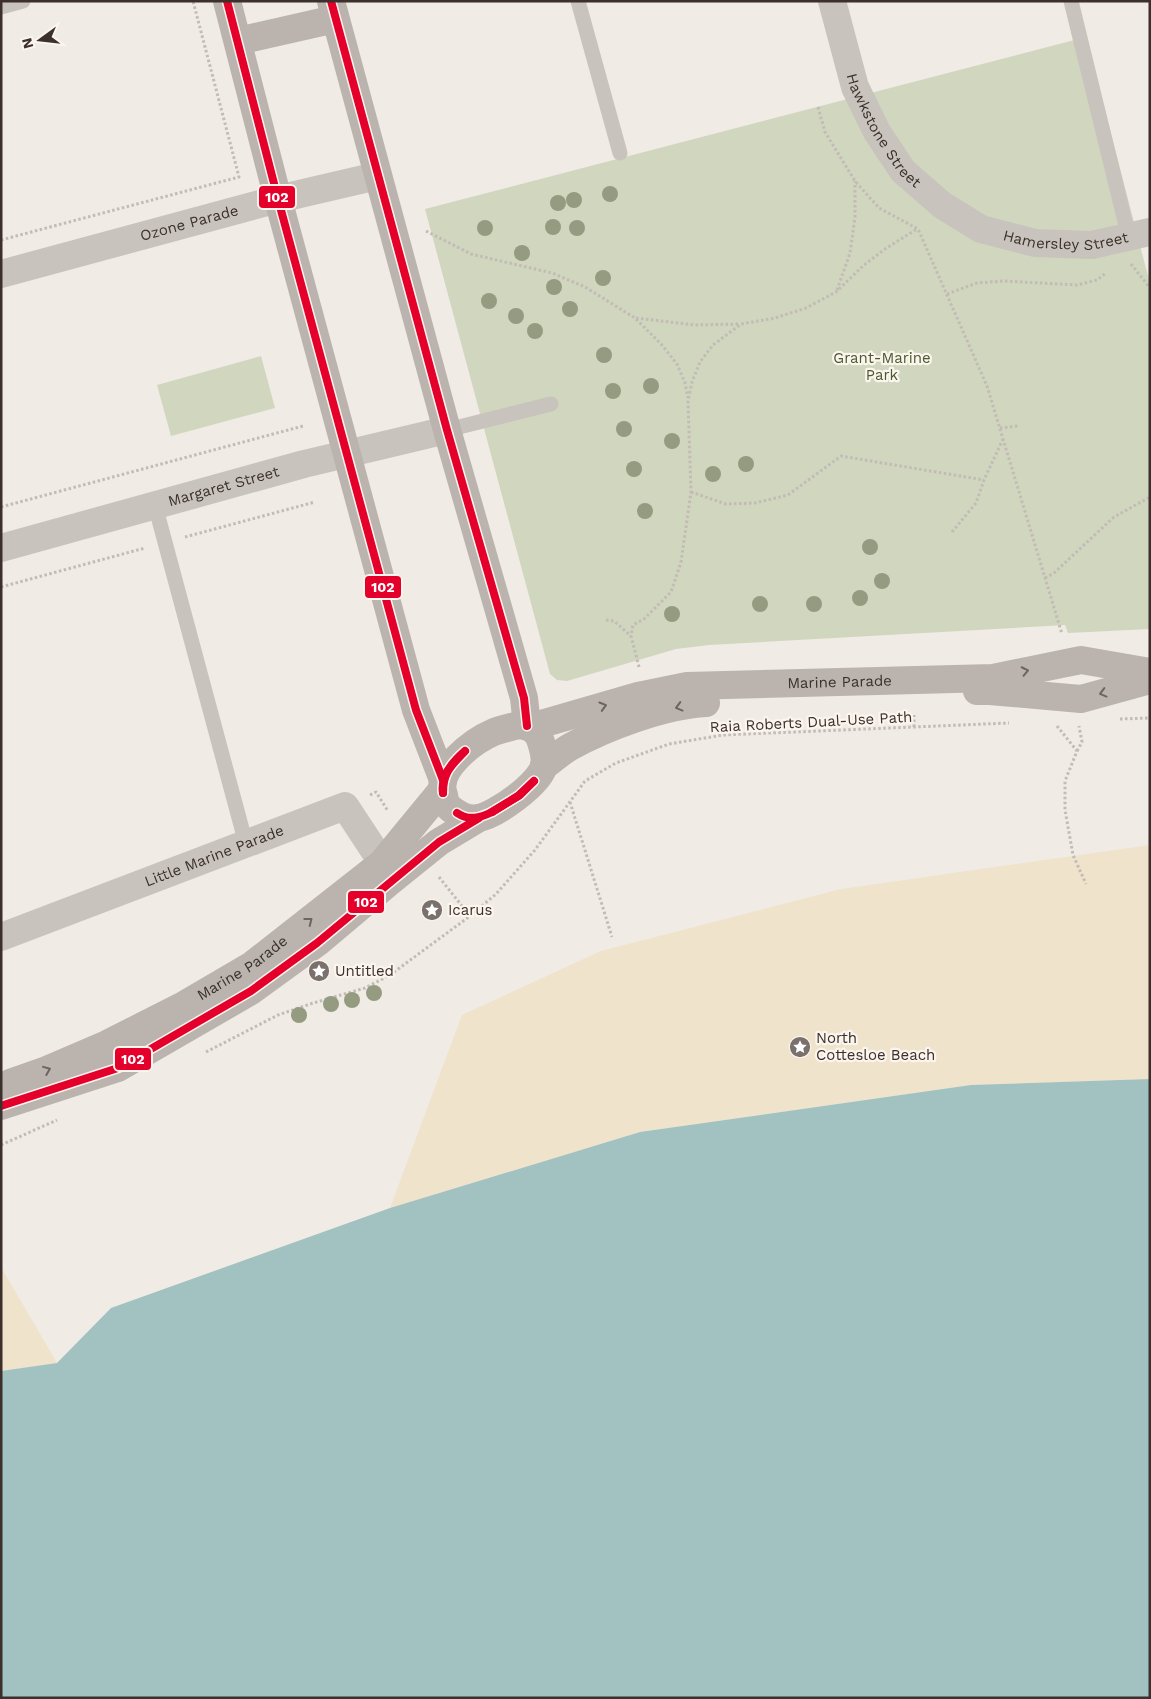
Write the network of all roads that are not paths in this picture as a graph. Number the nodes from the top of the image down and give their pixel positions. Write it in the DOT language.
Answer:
graph roads {
  1 [pos="23,1"];
  2 [pos="227,1"];
  3 [pos="578,1"];
  4 [pos="832,1"];
  5 [pos="1071,1"];
  6 [pos="1,7"];
  7 [pos="333,10"];
  8 [pos="238,42"];
  9 [pos="620,153"];
  10 [pos="377,176"];
  11 [pos="278,199"];
  12 [pos="981,229"];
  13 [pos="1134,242"];
  14 [pos="1,274"];
  15 [pos="551,404"];
  16 [pos="448,430"];
  17 [pos="347,454"];
  18 [pos="155,505"];
  19 [pos="1,548"];
  20 [pos="1150,672"];
  21 [pos="1150,680"];
  22 [pos="529,726"];
  23 [pos="544,766"];
  24 [pos="442,785"];
  25 [pos="479,818"];
  26 [pos="246,844"];
  27 [pos="388,871"];
  28 [pos="1,937"];
  29 [pos="1,1086"];
  30 [pos="1,1106"];
  1 -- 6 [label="lane"];
  2 -- 8 [label="street"];
  3 -- 9 [label="lane"];
  4 -- 12 [label="street, Hawkstone Street"];
  5 -- 13 [label="lane"];
  7 -- 8 [label="street"];
  7 -- 10 [label="street"];
  8 -- 11 [label="street"];
  10 -- 11 [label="street, Ozone Parade"];
  10 -- 16 [label="street"];
  11 -- 14 [label="street, Ozone Parade"];
  11 -- 17 [label="street"];
  12 -- 13 [label="street, Hamersley Street"];
  15 -- 16 [label="lane"];
  16 -- 17 [label="street, Margaret Street"];
  16 -- 22 [label="street"];
  17 -- 18 [label="street, Margaret Street"];
  17 -- 24 [label="street"];
  18 -- 19 [label="street, Margaret Street"];
  18 -- 26 [label="lane"];
  22 -- 20 [label="street, Marine Parade, one-way"];
  21 -- 23 [label="street, Marine Parade, one-way"];
  22 -- 23 [label="street"];
  22 -- 24 [label="street"];
  23 -- 25 [label="street"];
  24 -- 25 [label="street"];
  24 -- 27 [label="street, Marine Parade"];
  25 -- 27 [label="street, Marine Parade"];
  26 -- 27 [label="street, Little Marine Parade"];
  26 -- 28 [label="street, Little Marine Parade"];
  29 -- 27 [label="street, Marine Parade, one-way"];
  27 -- 30 [label="street, Marine Parade"];
}
